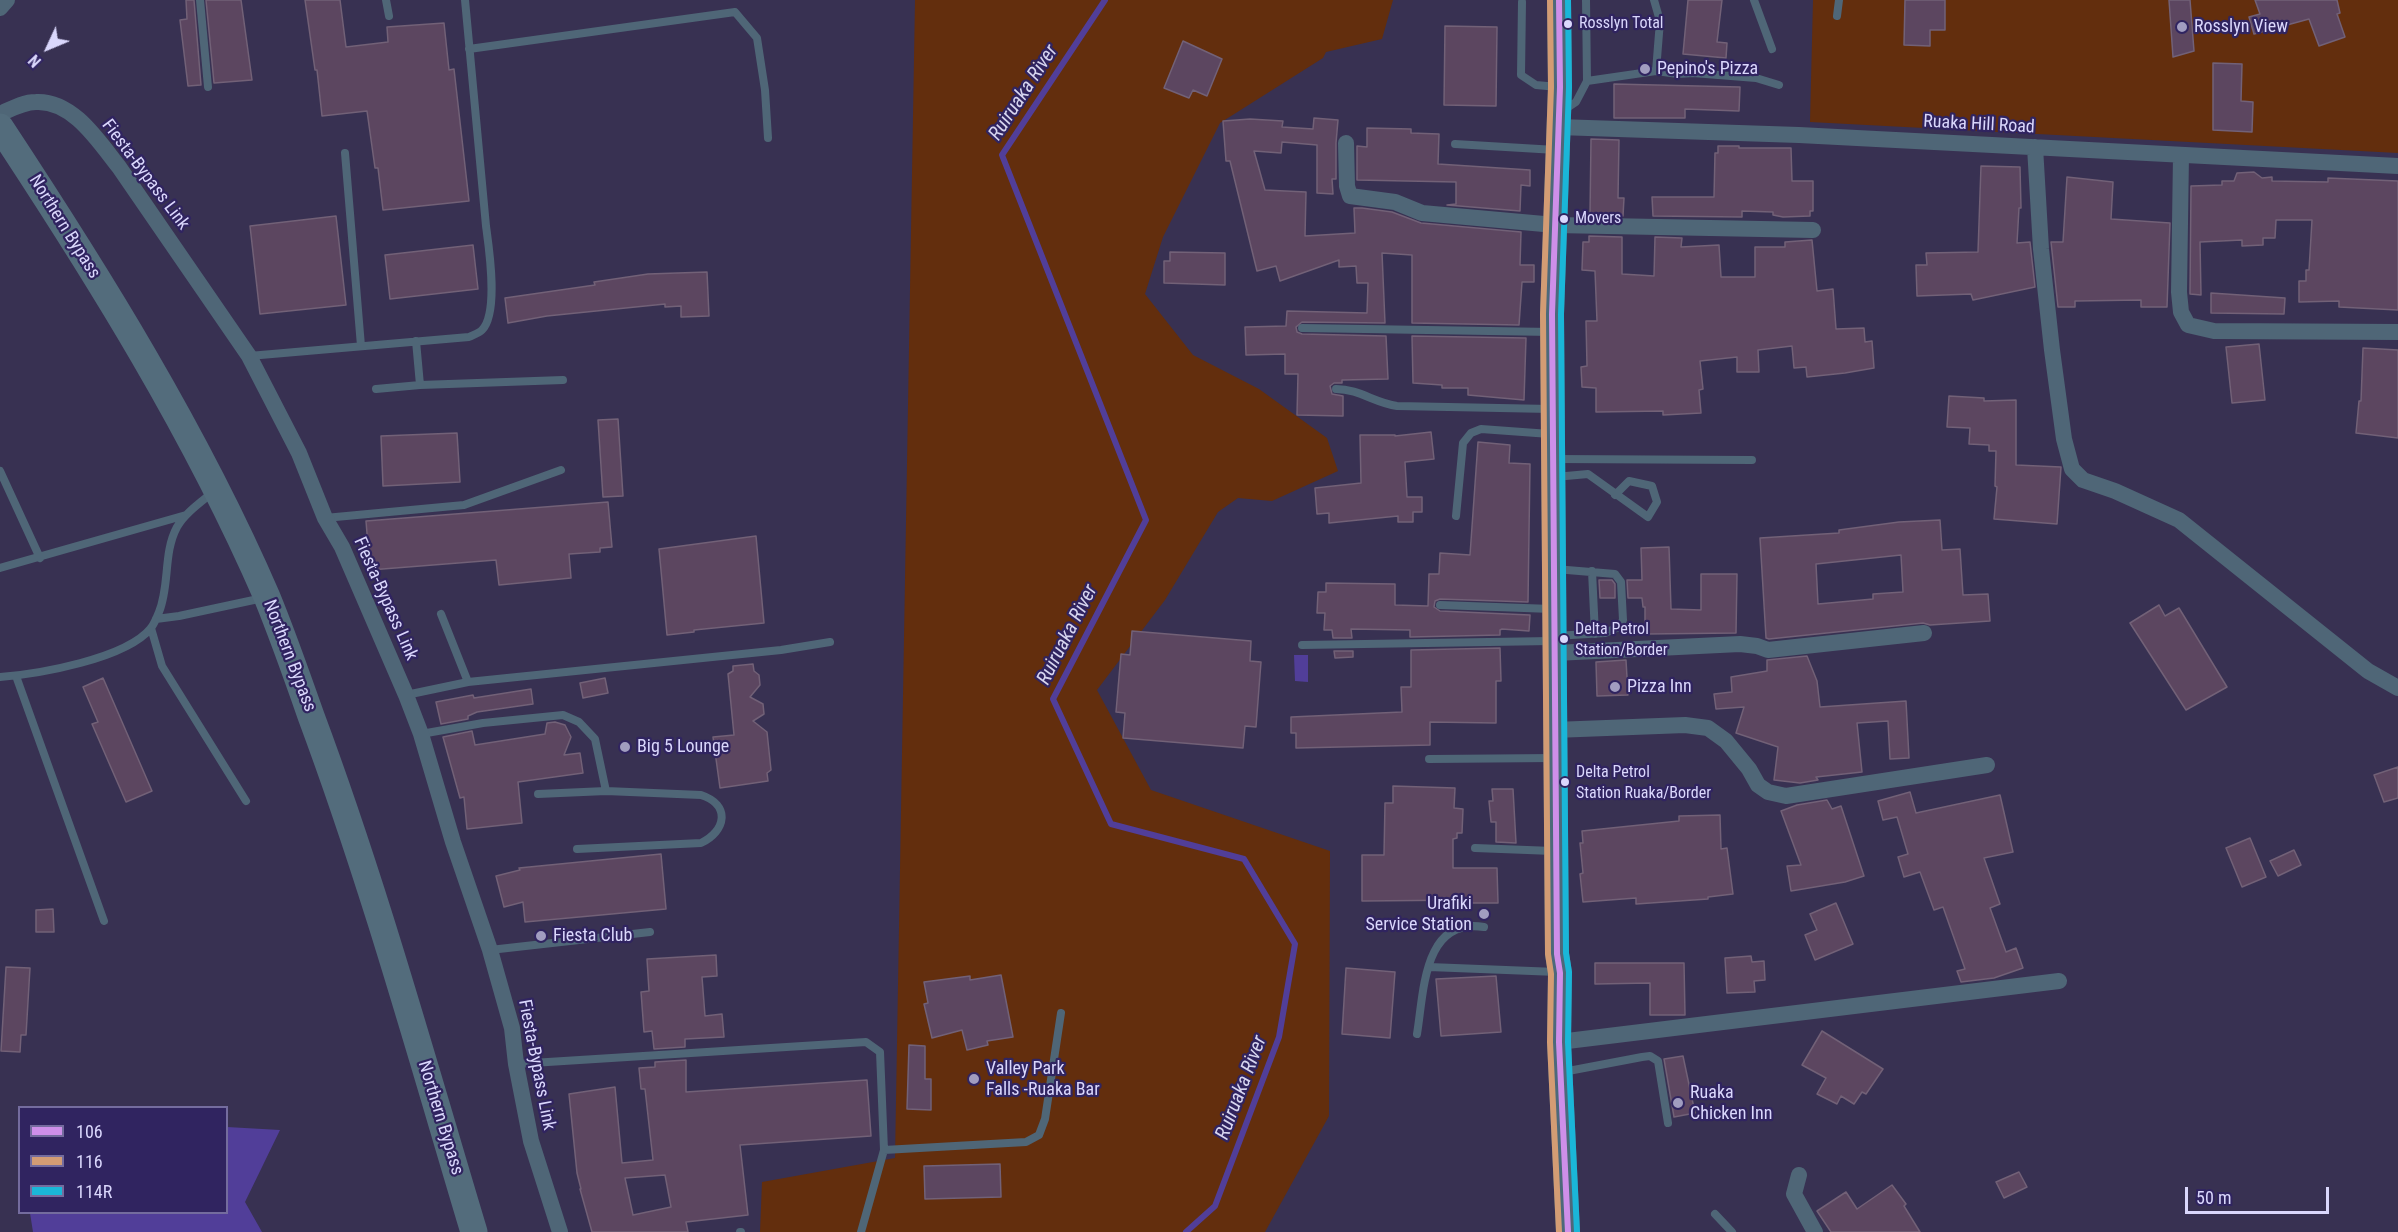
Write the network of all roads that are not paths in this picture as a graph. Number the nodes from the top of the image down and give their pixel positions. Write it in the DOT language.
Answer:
graph roads {
  1 [pos="7,0"];
  2 [pos="200,0"];
  3 [pos="386,0"];
  4 [pos="465,0"];
  5 [pos="1559,0"];
  6 [pos="1586,0"];
  7 [pos="1654,0"];
  8 [pos="1754,0"];
  9 [pos="1839,0"];
  10 [pos="1522,2"];
  11 [pos="0,8"];
  12 [pos="388,16"];
  13 [pos="1837,16"];
  14 [pos="469,49"];
  15 [pos="1772,49"];
  16 [pos="1656,70"];
  17 [pos="1587,81"];
  18 [pos="1779,85"];
  19 [pos="208,87"];
  20 [pos="1560,87"];
  21 [pos="0,114"];
  22 [pos="0,127"];
  23 [pos="1557,130"];
  24 [pos="768,138"];
  25 [pos="1346,143"];
  26 [pos="1455,144"];
  27 [pos="2035,147"];
  28 [pos="345,153"];
  29 [pos="2181,155"];
  30 [pos="2398,166"];
  31 [pos="1555,225"];
  32 [pos="1813,230"];
  33 [pos="1302,328"];
  34 [pos="1552,332"];
  35 [pos="2398,332"];
  36 [pos="416,341"];
  37 [pos="361,346"];
  38 [pos="249,356"];
  39 [pos="563,380"];
  40 [pos="420,385"];
  41 [pos="376,389"];
  42 [pos="1336,389"];
  43 [pos="1554,409"];
  44 [pos="1554,435"];
  45 [pos="1752,460"];
  46 [pos="1554,468"];
  47 [pos="561,470"];
  48 [pos="0,471"];
  49 [pos="216,489"];
  50 [pos="1615,495"];
  51 [pos="186,515"];
  52 [pos="1456,516"];
  53 [pos="325,518"];
  54 [pos="40,558"];
  55 [pos="0,568"];
  56 [pos="1554,569"];
  57 [pos="1592,571"];
  58 [pos="267,597"];
  59 [pos="1440,605"];
  60 [pos="1556,609"];
  61 [pos="441,614"];
  62 [pos="156,619"];
  63 [pos="151,628"];
  64 [pos="1924,633"];
  65 [pos="1594,634"];
  66 [pos="830,642"];
  67 [pos="1555,643"];
  68 [pos="1302,645"];
  69 [pos="16,676"];
  70 [pos="0,677"];
  71 [pos="468,682"];
  72 [pos="2398,688"];
  73 [pos="406,695"];
  74 [pos="1554,730"];
  75 [pos="421,734"];
  76 [pos="1555,758"];
  77 [pos="1429,759"];
  78 [pos="1987,765"];
  79 [pos="606,791"];
  80 [pos="538,794"];
  81 [pos="246,801"];
  82 [pos="1475,848"];
  83 [pos="577,849"];
  84 [pos="1557,852"];
  85 [pos="104,921"];
  86 [pos="1484,927"];
  87 [pos="650,932"];
  88 [pos="490,950"];
  89 [pos="1429,967"];
  90 [pos="1560,972"];
  91 [pos="2059,981"];
  92 [pos="1061,1013"];
  93 [pos="1417,1034"];
  94 [pos="1560,1042"];
  95 [pos="516,1064"];
  96 [pos="1562,1072"];
  97 [pos="1668,1123"];
  98 [pos="884,1150"];
  99 [pos="1799,1175"];
  100 [pos="1715,1214"];
  101 [pos="474,1232"];
  102 [pos="560,1232"];
  103 [pos="861,1232"];
  104 [pos="1568,1232"];
  105 [pos="1732,1232"];
  106 [pos="1815,1232"];
  1 -- 11 [label="street"];
  2 -- 19 [label="lane"];
  3 -- 12 [label="lane"];
  4 -- 14 [label="lane"];
  5 -- 20 [label="main road"];
  6 -- 17 [label="lane"];
  7 -- 16 [label="lane"];
  8 -- 15 [label="lane"];
  9 -- 13 [label="lane"];
  10 -- 20 [label="lane"];
  14 -- 24 [label="lane"];
  14 -- 36 [label="lane"];
  16 -- 17 [label="lane"];
  16 -- 18 [label="lane"];
  17 -- 23 [label="lane"];
  20 -- 23 [label="main road"];
  21 -- 38 [label="street, Fiesta-Bypass Link"];
  22 -- 49 [label="main road, Northern Bypass"];
  23 -- 26 [label="lane"];
  23 -- 27 [label="street, Ruaka Hill Road"];
  23 -- 31 [label="main road"];
  25 -- 31 [label="street"];
  27 -- 29 [label="street, Ruaka Hill Road"];
  27 -- 72 [label="street"];
  28 -- 37 [label="lane"];
  29 -- 30 [label="street, Ruaka Hill Road"];
  29 -- 35 [label="street"];
  31 -- 32 [label="street"];
  31 -- 34 [label="main road"];
  33 -- 34 [label="lane"];
  34 -- 43 [label="main road"];
  36 -- 37 [label="lane"];
  36 -- 40 [label="lane"];
  37 -- 38 [label="lane"];
  38 -- 53 [label="street, Fiesta-Bypass Link"];
  39 -- 40 [label="lane"];
  40 -- 41 [label="lane"];
  42 -- 43 [label="lane"];
  43 -- 44 [label="main road"];
  44 -- 46 [label="main road"];
  44 -- 52 [label="lane"];
  45 -- 46 [label="lane"];
  46 -- 50 [label="lane"];
  46 -- 56 [label="main road"];
  47 -- 53 [label="lane"];
  48 -- 54 [label="lane"];
  49 -- 51 [label="lane"];
  49 -- 58 [label="main road, Northern Bypass"];
  50 -- 50 [label="lane"];
  51 -- 54 [label="lane"];
  51 -- 62 [label="lane"];
  53 -- 73 [label="street, Fiesta-Bypass Link"];
  54 -- 55 [label="lane"];
  56 -- 57 [label="lane"];
  56 -- 60 [label="main road"];
  57 -- 65 [label="lane"];
  57 -- 65 [label="lane"];
  58 -- 62 [label="lane"];
  58 -- 101 [label="main road, Northern Bypass"];
  59 -- 60 [label="lane"];
  60 -- 67 [label="main road"];
  61 -- 71 [label="lane"];
  62 -- 63 [label="lane"];
  63 -- 69 [label="lane"];
  63 -- 81 [label="lane"];
  64 -- 67 [label="street"];
  65 -- 67 [label="lane"];
  66 -- 71 [label="lane"];
  67 -- 68 [label="lane"];
  67 -- 74 [label="main road"];
  69 -- 70 [label="lane"];
  69 -- 85 [label="lane"];
  71 -- 73 [label="lane"];
  73 -- 75 [label="street, Fiesta-Bypass Link"];
  74 -- 76 [label="main road"];
  74 -- 78 [label="street"];
  75 -- 79 [label="lane"];
  75 -- 88 [label="street, Fiesta-Bypass Link"];
  76 -- 77 [label="lane"];
  76 -- 84 [label="main road"];
  79 -- 80 [label="lane"];
  79 -- 83 [label="lane"];
  82 -- 84 [label="lane"];
  84 -- 90 [label="main road"];
  86 -- 89 [label="lane"];
  87 -- 88 [label="lane"];
  88 -- 95 [label="street, Fiesta-Bypass Link"];
  89 -- 90 [label="lane"];
  89 -- 93 [label="lane"];
  90 -- 94 [label="main road"];
  91 -- 94 [label="street"];
  92 -- 98 [label="lane"];
  94 -- 96 [label="main road"];
  95 -- 98 [label="lane"];
  95 -- 102 [label="street, Fiesta-Bypass Link"];
  96 -- 97 [label="lane"];
  96 -- 104 [label="main road"];
  98 -- 103 [label="lane"];
  99 -- 106 [label="street"];
  100 -- 105 [label="lane"];
}
